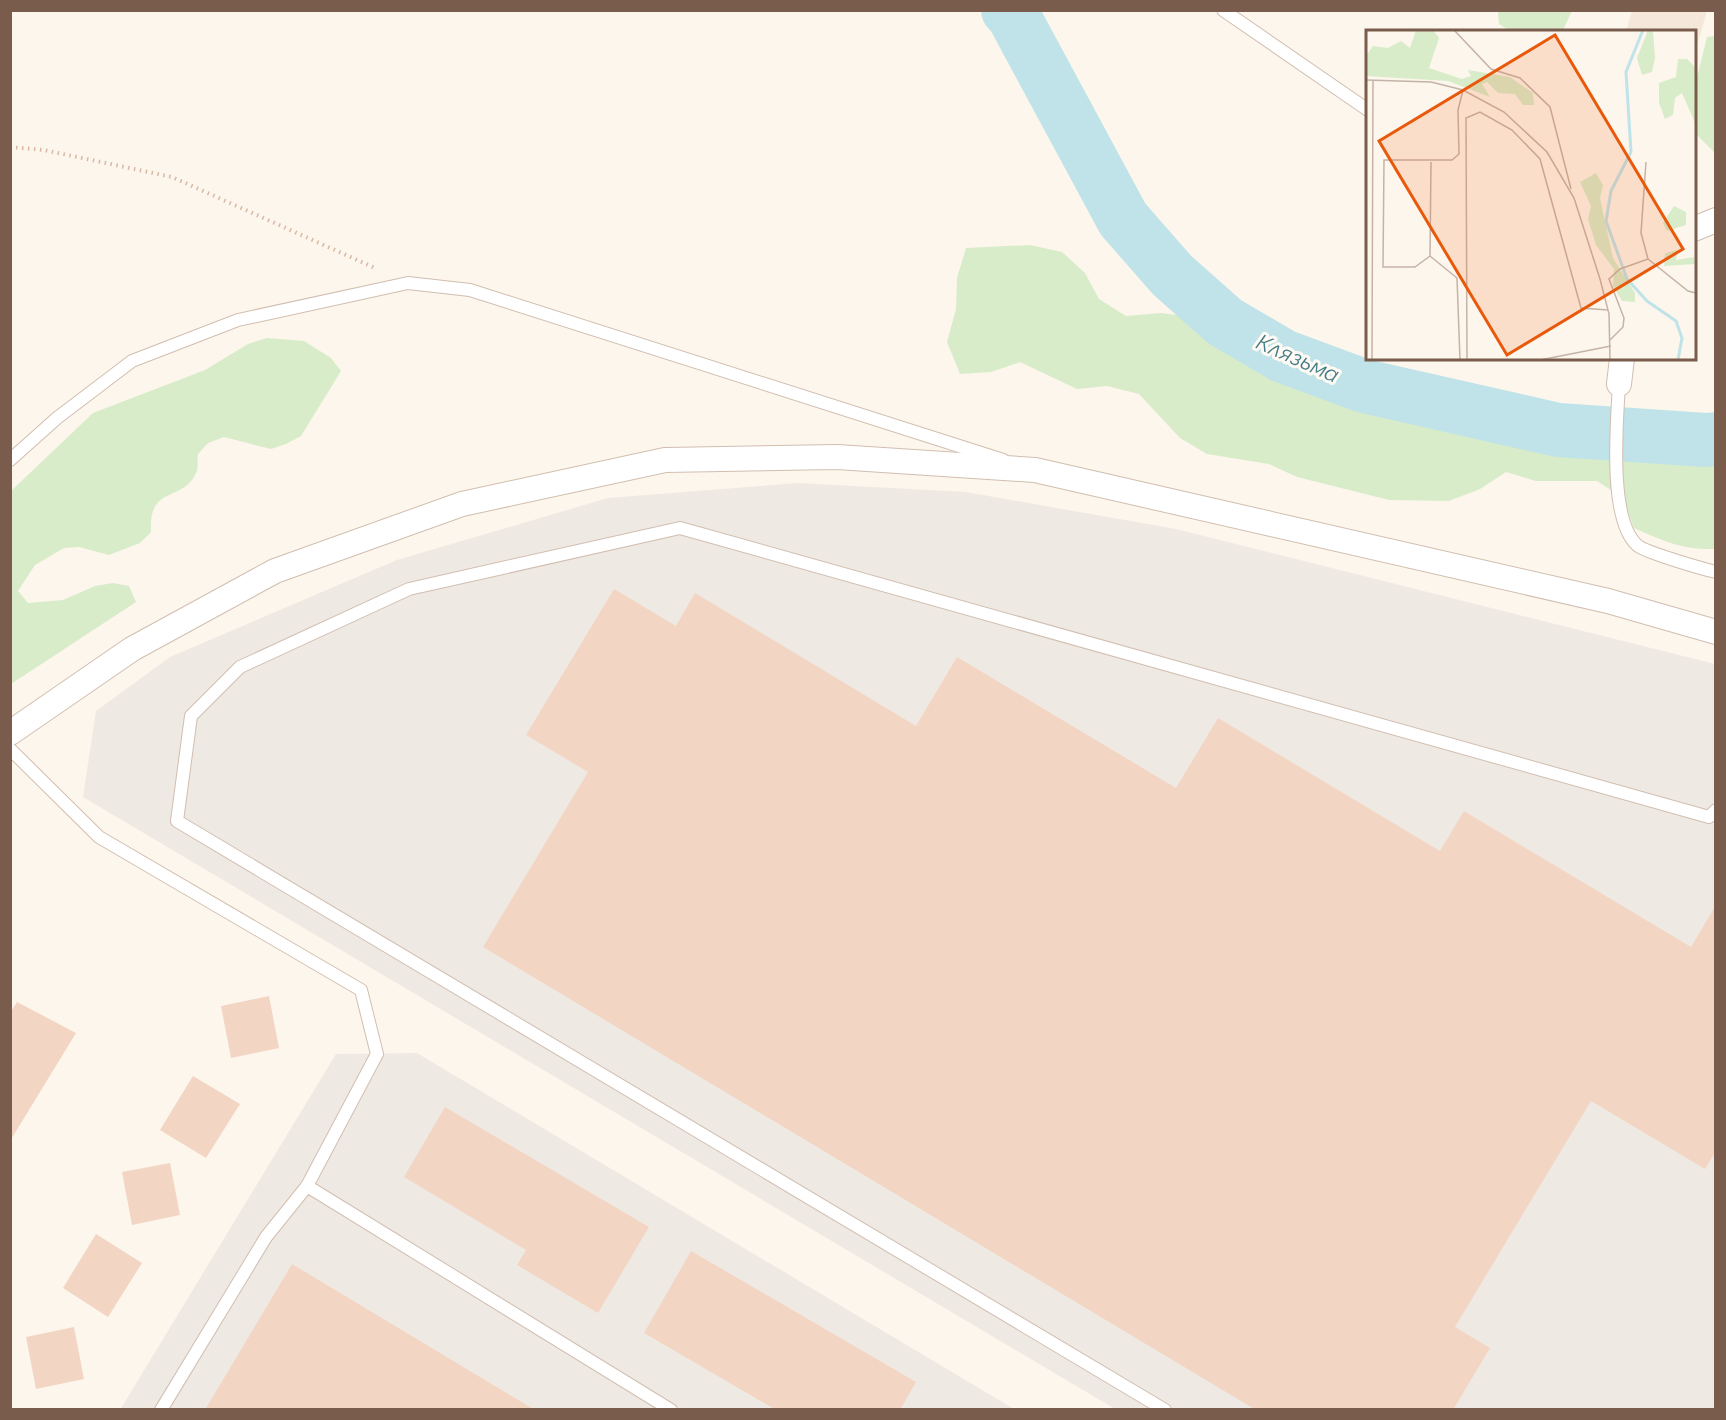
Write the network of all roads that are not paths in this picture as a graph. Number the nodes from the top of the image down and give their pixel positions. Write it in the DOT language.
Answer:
graph roads {
  1 [pos="1223,10"];
  2 [pos="1366,109"];
  3 [pos="1716,220"];
  4 [pos="1696,229"];
  5 [pos="1622,360"];
  6 [pos="1619,384"];
  7 [pos="10,460"];
  8 [pos="1035,470"];
  9 [pos="1716,572"];
  10 [pos="1716,632"];
  11 [pos="10,733"];
  12 [pos="10,749"];
  13 [pos="1716,810"];
  14 [pos="308,1186"];
  15 [pos="160,1410"];
  16 [pos="671,1410"];
  17 [pos="1166,1410"];
  1 -- 2 [label="lane"];
  3 -- 4 [label="street"];
  5 -- 6 [label="street"];
  6 -- 9 [label="lane"];
  7 -- 8 [label="lane"];
  8 -- 10 [label="street"];
  8 -- 11 [label="street"];
  12 -- 14 [label="lane"];
  13 -- 17 [label="lane"];
  14 -- 15 [label="lane"];
  14 -- 16 [label="lane"];
}
